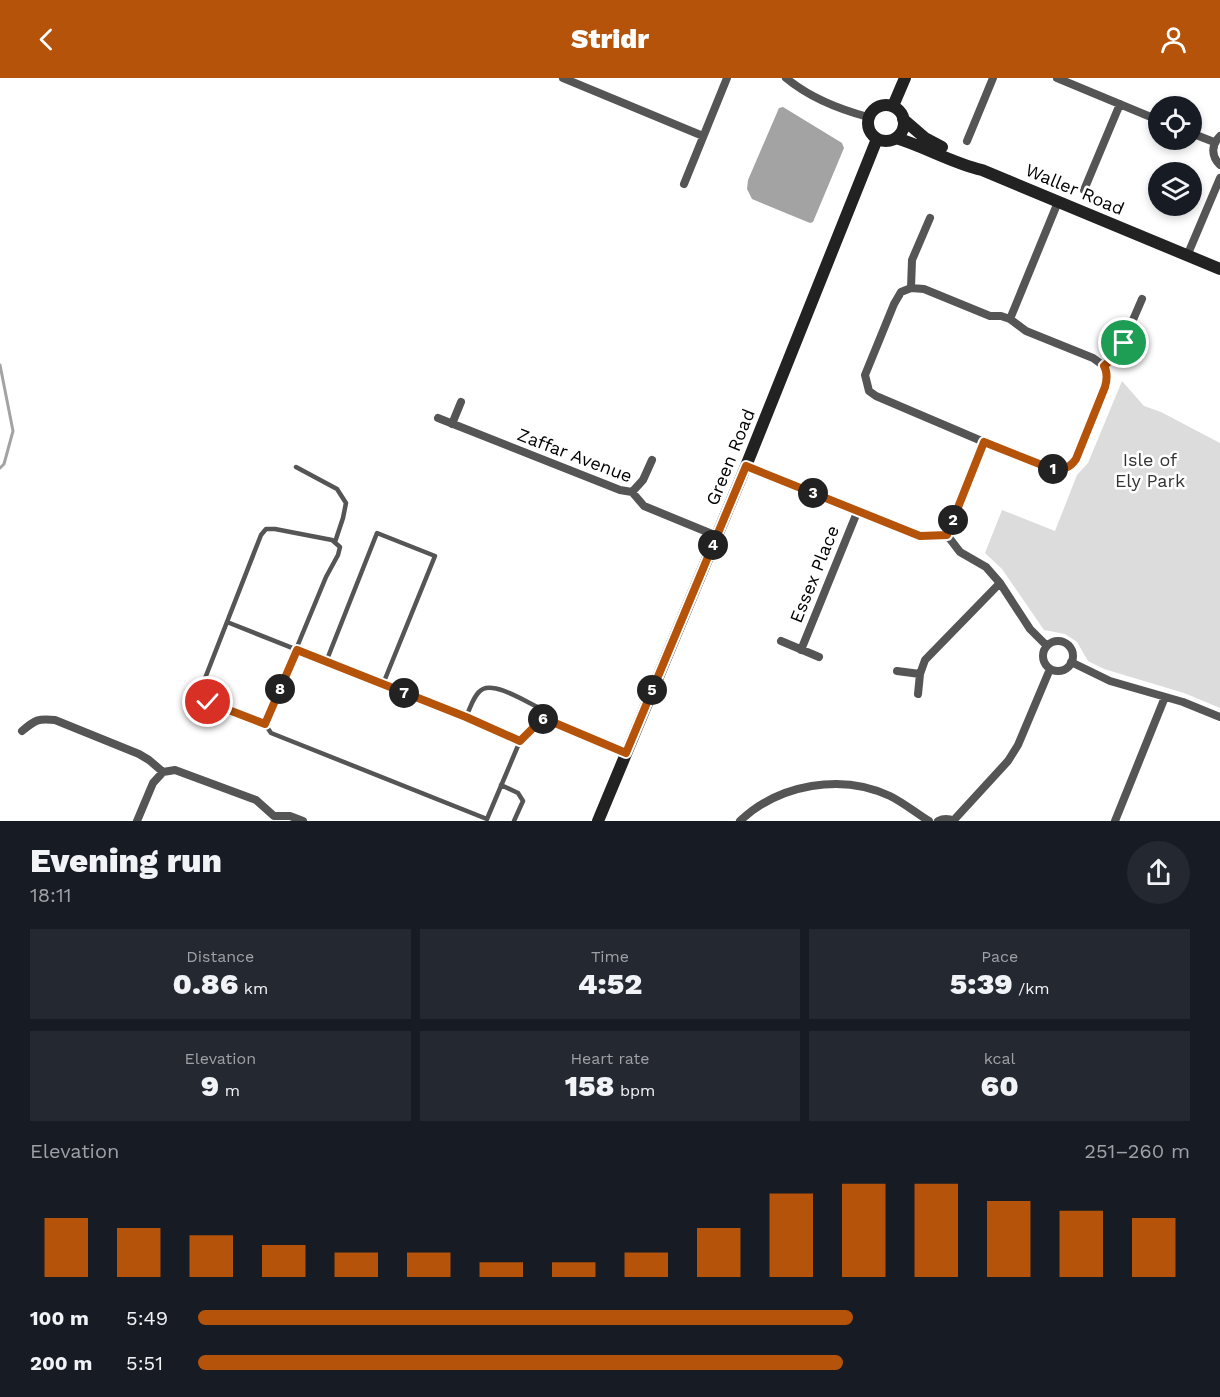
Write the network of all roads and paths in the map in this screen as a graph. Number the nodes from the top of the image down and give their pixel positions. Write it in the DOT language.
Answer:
graph roads {
  1 [pos="563,78"];
  2 [pos="727,78"];
  3 [pos="786,78"];
  4 [pos="905,78"];
  5 [pos="993,78"];
  6 [pos="1057,78"];
  7 [pos="1120,104"];
  8 [pos="893,106"];
  9 [pos="1148,116"];
  10 [pos="868,117"];
  11 [pos="903,118"];
  12 [pos="703,136"];
  13 [pos="1202,136"];
  14 [pos="896,138"];
  15 [pos="877,139"];
  16 [pos="1217,139"];
  17 [pos="967,141"];
  18 [pos="1220,165"];
  19 [pos="982,170"];
  20 [pos="1220,178"];
  21 [pos="684,184"];
  22 [pos="1084,190"];
  23 [pos="1058,202"];
  24 [pos="930,218"];
  25 [pos="1187,256"];
  26 [pos="1220,269"];
  27 [pos="911,288"];
  28 [pos="1142,299"];
  29 [pos="1010,319"];
  30 [pos="1104,366"];
  31 [pos="461,402"];
  32 [pos="438,418"];
  33 [pos="452,424"];
  34 [pos="984,442"];
  35 [pos="652,460"];
  36 [pos="746,466"];
  37 [pos="296,467"];
  38 [pos="632,492"];
  39 [pos="858,510"];
  40 [pos="947,535"];
  41 [pos="717,536"];
  42 [pos="335,542"];
  43 [pos="1000,583"];
  44 [pos="227,622"];
  45 [pos="781,641"];
  46 [pos="1047,646"];
  47 [pos="297,650"];
  48 [pos="801,650"];
  49 [pos="819,657"];
  50 [pos="326,662"];
  51 [pos="1071,662"];
  52 [pos="1050,669"];
  53 [pos="897,671"];
  54 [pos="920,674"];
  55 [pos="383,684"];
  56 [pos="918,694"];
  57 [pos="1166,697"];
  58 [pos="466,717"];
  59 [pos="1220,717"];
  60 [pos="543,718"];
  61 [pos="265,724"];
  62 [pos="22,731"];
  63 [pos="520,741"];
  64 [pos="626,753"];
  65 [pos="163,772"];
  66 [pos="501,785"];
  67 [pos="273,819"];
  68 [pos="487,820"];
  69 [pos="137,821"];
  70 [pos="303,821"];
  71 [pos="514,821"];
  72 [pos="598,821"];
  73 [pos="740,821"];
  74 [pos="929,821"];
  75 [pos="938,821"];
  76 [pos="953,821"];
  77 [pos="1115,821"];
  1 -- 12 [label="street"];
  2 -- 12 [label="street"];
  3 -- 10 [label="street"];
  4 -- 8 [label="street"];
  5 -- 17 [label="street"];
  6 -- 7 [label="street"];
  7 -- 9 [label="street"];
  7 -- 22 [label="street"];
  8 -- 10 [label="street"];
  8 -- 11 [label="street"];
  10 -- 15 [label="street"];
  11 -- 14 [label="street"];
  11 -- 19 [label="street, Waller Road"];
  12 -- 21 [label="street"];
  13 -- 16 [label="street"];
  14 -- 15 [label="street"];
  14 -- 19 [label="street, Waller Road"];
  15 -- 36 [label="street, Green Road"];
  16 -- 18 [label="street"];
  19 -- 23 [label="street, Waller Road"];
  20 -- 25 [label="street"];
  23 -- 25 [label="street, Waller Road"];
  23 -- 29 [label="street"];
  24 -- 27 [label="street"];
  25 -- 26 [label="street, Waller Road"];
  27 -- 29 [label="street"];
  27 -- 34 [label="street"];
  28 -- 30 [label="street"];
  29 -- 30 [label="street"];
  30 -- 34 [label="street"];
  31 -- 33 [label="street"];
  32 -- 33 [label="street, Zaffar Avenue"];
  33 -- 38 [label="street, Zaffar Avenue"];
  34 -- 40 [label="street"];
  35 -- 38 [label="street"];
  36 -- 39 [label="street"];
  36 -- 41 [label="street, Green Road"];
  37 -- 42 [label="lane"];
  38 -- 41 [label="street, Zaffar Avenue"];
  39 -- 40 [label="street"];
  39 -- 48 [label="street, Essex Place"];
  40 -- 43 [label="street"];
  41 -- 64 [label="street, Green Road"];
  42 -- 44 [label="lane"];
  42 -- 47 [label="lane"];
  43 -- 46 [label="street"];
  43 -- 54 [label="street"];
  44 -- 47 [label="lane"];
  44 -- 61 [label="lane"];
  45 -- 48 [label="street, Essex Place"];
  46 -- 51 [label="street"];
  46 -- 52 [label="street"];
  47 -- 50 [label="lane"];
  47 -- 61 [label="lane"];
  48 -- 49 [label="street, Essex Place"];
  50 -- 55 [label="lane"];
  50 -- 55 [label="lane"];
  51 -- 52 [label="street"];
  51 -- 57 [label="street"];
  52 -- 76 [label="street"];
  53 -- 54 [label="street"];
  54 -- 56 [label="street"];
  55 -- 58 [label="lane"];
  57 -- 59 [label="street"];
  57 -- 77 [label="street"];
  58 -- 60 [label="lane"];
  58 -- 63 [label="lane"];
  60 -- 63 [label="lane"];
  60 -- 64 [label="lane"];
  61 -- 68 [label="lane"];
  62 -- 65 [label="street"];
  63 -- 66 [label="lane"];
  64 -- 72 [label="street, Green Road"];
  65 -- 67 [label="street"];
  65 -- 69 [label="street"];
  66 -- 68 [label="lane"];
  66 -- 71 [label="lane"];
  67 -- 70 [label="street"];
  73 -- 74 [label="street"];
  75 -- 76 [label="street"];
}
